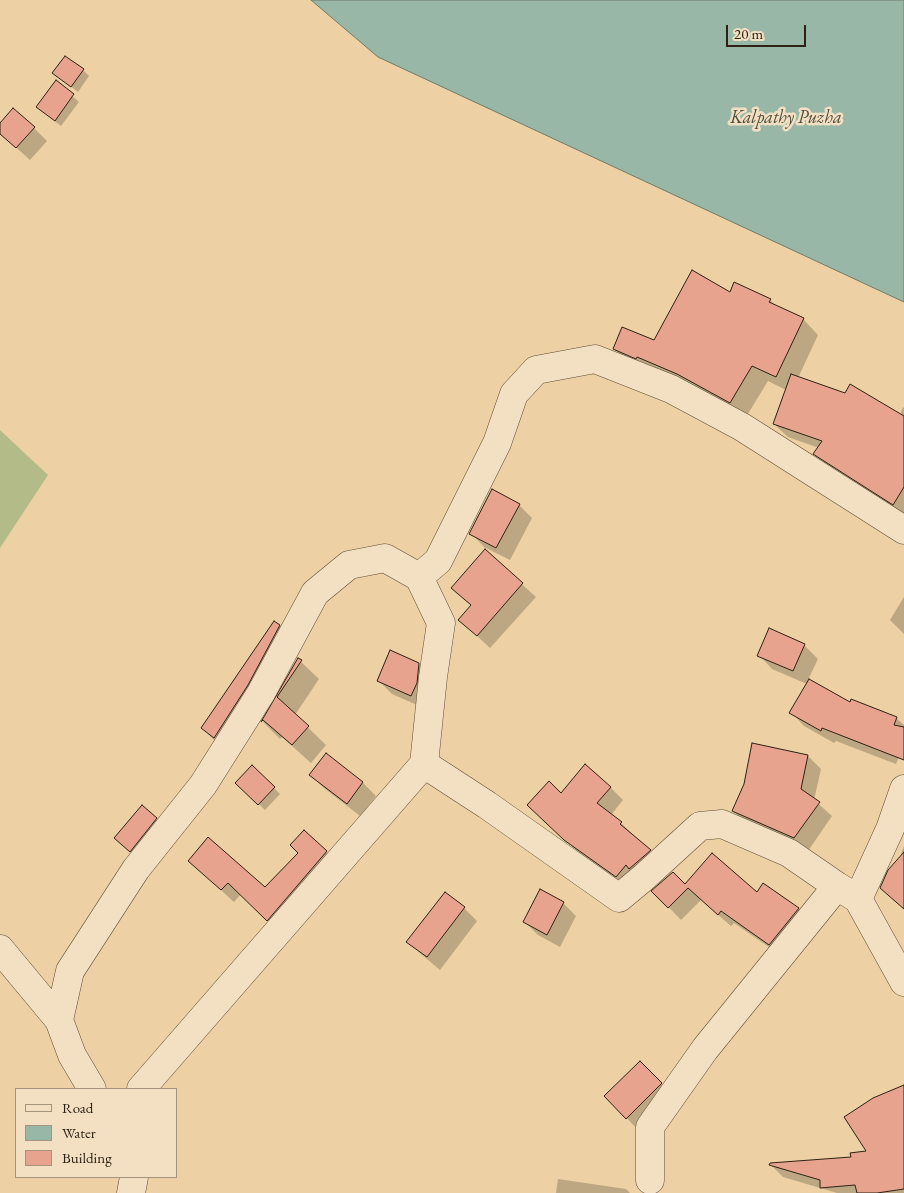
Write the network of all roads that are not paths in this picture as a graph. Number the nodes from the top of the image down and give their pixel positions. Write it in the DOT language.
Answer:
graph roads {
  1 [pos="904,530"];
  2 [pos="419,577"];
  3 [pos="424,764"];
  4 [pos="904,789"];
  5 [pos="847,892"];
  6 [pos="0,949"];
  7 [pos="904,982"];
  8 [pos="59,1020"];
  9 [pos="91,1088"];
  10 [pos="142,1088"];
  11 [pos="134,1178"];
  12 [pos="650,1180"];
  13 [pos="131,1193"];
  1 -- 2 [label="street"];
  2 -- 3 [label="street"];
  2 -- 8 [label="street"];
  3 -- 5 [label="street"];
  3 -- 10 [label="street"];
  4 -- 5 [label="street"];
  5 -- 7 [label="street"];
  5 -- 12 [label="street"];
  6 -- 8 [label="street"];
  8 -- 9 [label="street"];
  11 -- 13 [label="street"];
}
